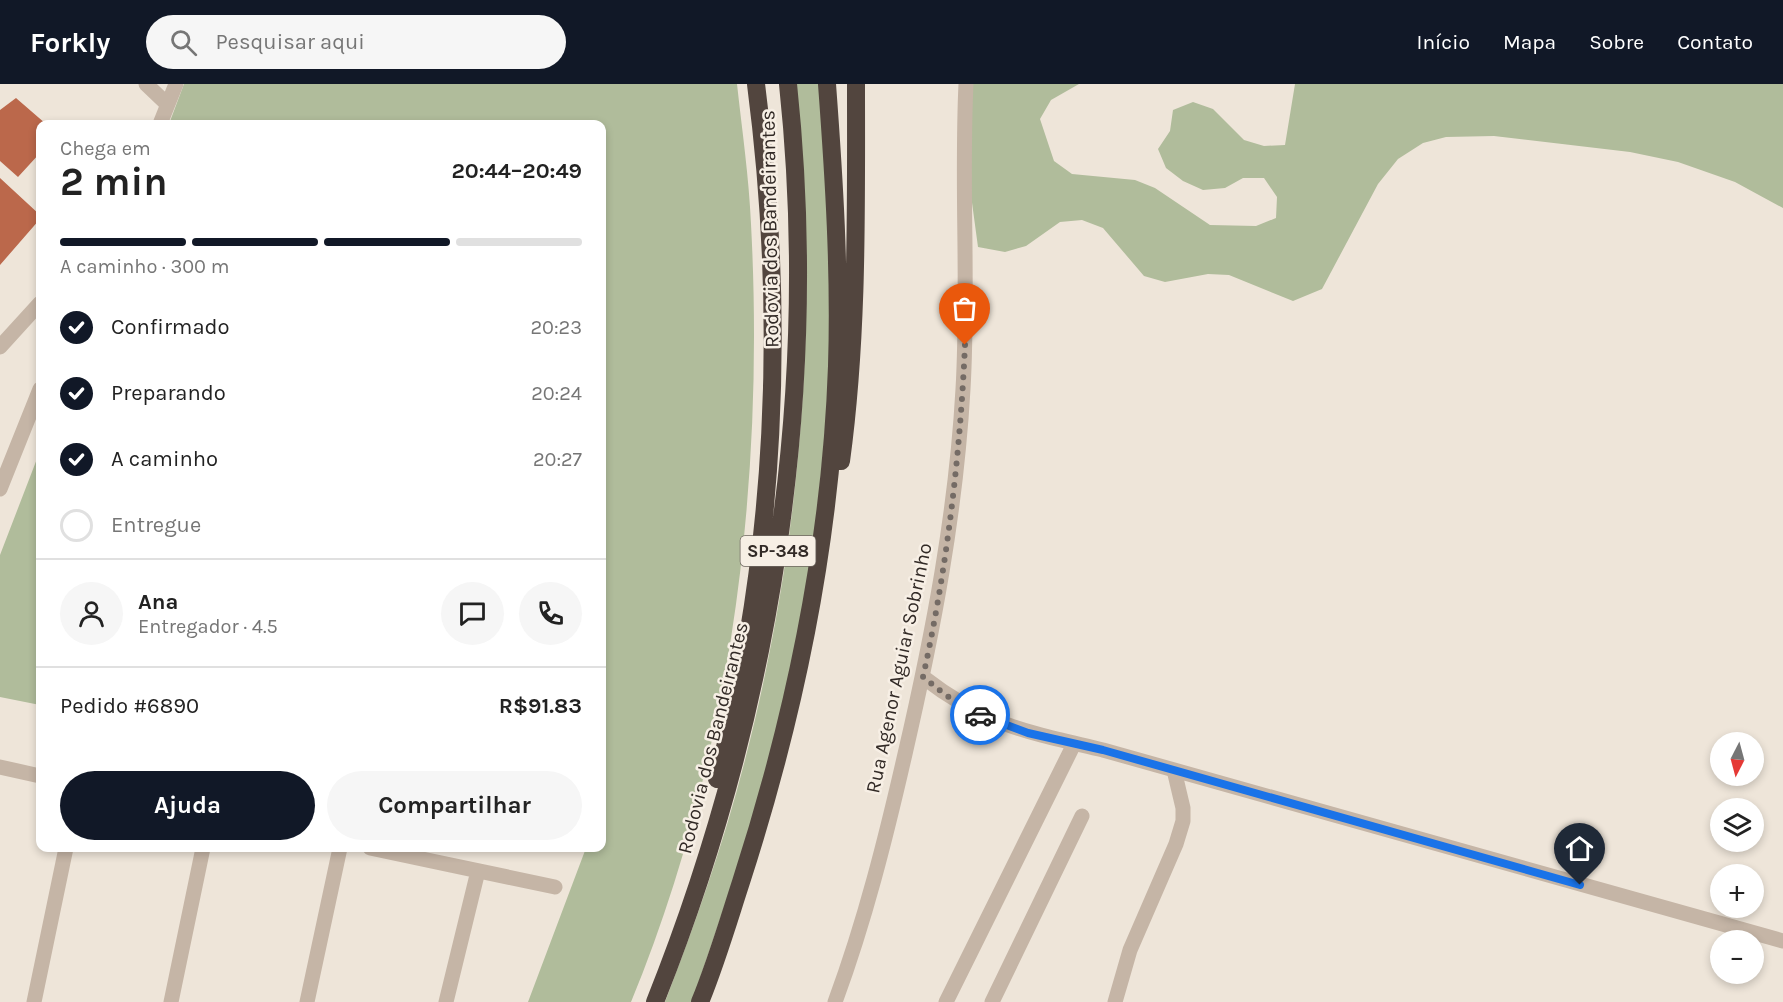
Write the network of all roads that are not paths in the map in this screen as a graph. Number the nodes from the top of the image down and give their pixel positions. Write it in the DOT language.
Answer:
graph roads {
  1 [pos="146,84"];
  2 [pos="176,84"];
  3 [pos="756,84"];
  4 [pos="788,84"];
  5 [pos="827,84"];
  6 [pos="856,84"];
  7 [pos="966,84"];
  8 [pos="167,104"];
  9 [pos="161,120"];
  10 [pos="36,307"];
  11 [pos="0,347"];
  12 [pos="36,399"];
  13 [pos="0,489"];
  14 [pos="923,677"];
  15 [pos="1074,744"];
  16 [pos="0,767"];
  17 [pos="1174,770"];
  18 [pos="36,775"];
  19 [pos="1082,816"];
  20 [pos="65,852"];
  21 [pos="202,852"];
  22 [pos="339,852"];
  23 [pos="389,852"];
  24 [pos="751,852"];
  25 [pos="478,871"];
  26 [pos="555,888"];
  27 [pos="1783,941"];
  28 [pos="34,1002"];
  29 [pos="171,1002"];
  30 [pos="307,1002"];
  31 [pos="446,1002"];
  32 [pos="644,1002"];
  33 [pos="655,1002"];
  34 [pos="700,1002"];
  35 [pos="835,1002"];
  36 [pos="946,1002"];
  37 [pos="992,1002"];
  38 [pos="1115,1002"];
  1 -- 8 [label="street"];
  2 -- 8 [label="street"];
  3 -- 32 [label="highway"];
  4 -- 33 [label="highway, Rodovia dos Bandeirantes / SP-348"];
  5 -- 24 [label="highway, SP-348"];
  6 -- 24 [label="highway"];
  7 -- 14 [label="street, Rua Agenor Aguiar Sobrinho"];
  8 -- 9 [label="street"];
  10 -- 11 [label="street"];
  12 -- 13 [label="street"];
  14 -- 15 [label="street"];
  14 -- 35 [label="street, Rua Agenor Aguiar Sobrinho"];
  15 -- 17 [label="street"];
  15 -- 36 [label="street"];
  16 -- 18 [label="street"];
  17 -- 27 [label="street"];
  17 -- 38 [label="street"];
  19 -- 37 [label="street"];
  20 -- 28 [label="street"];
  21 -- 29 [label="street"];
  22 -- 30 [label="street"];
  23 -- 25 [label="street"];
  24 -- 34 [label="highway, SP-348"];
  25 -- 26 [label="street"];
  25 -- 31 [label="street"];
}
